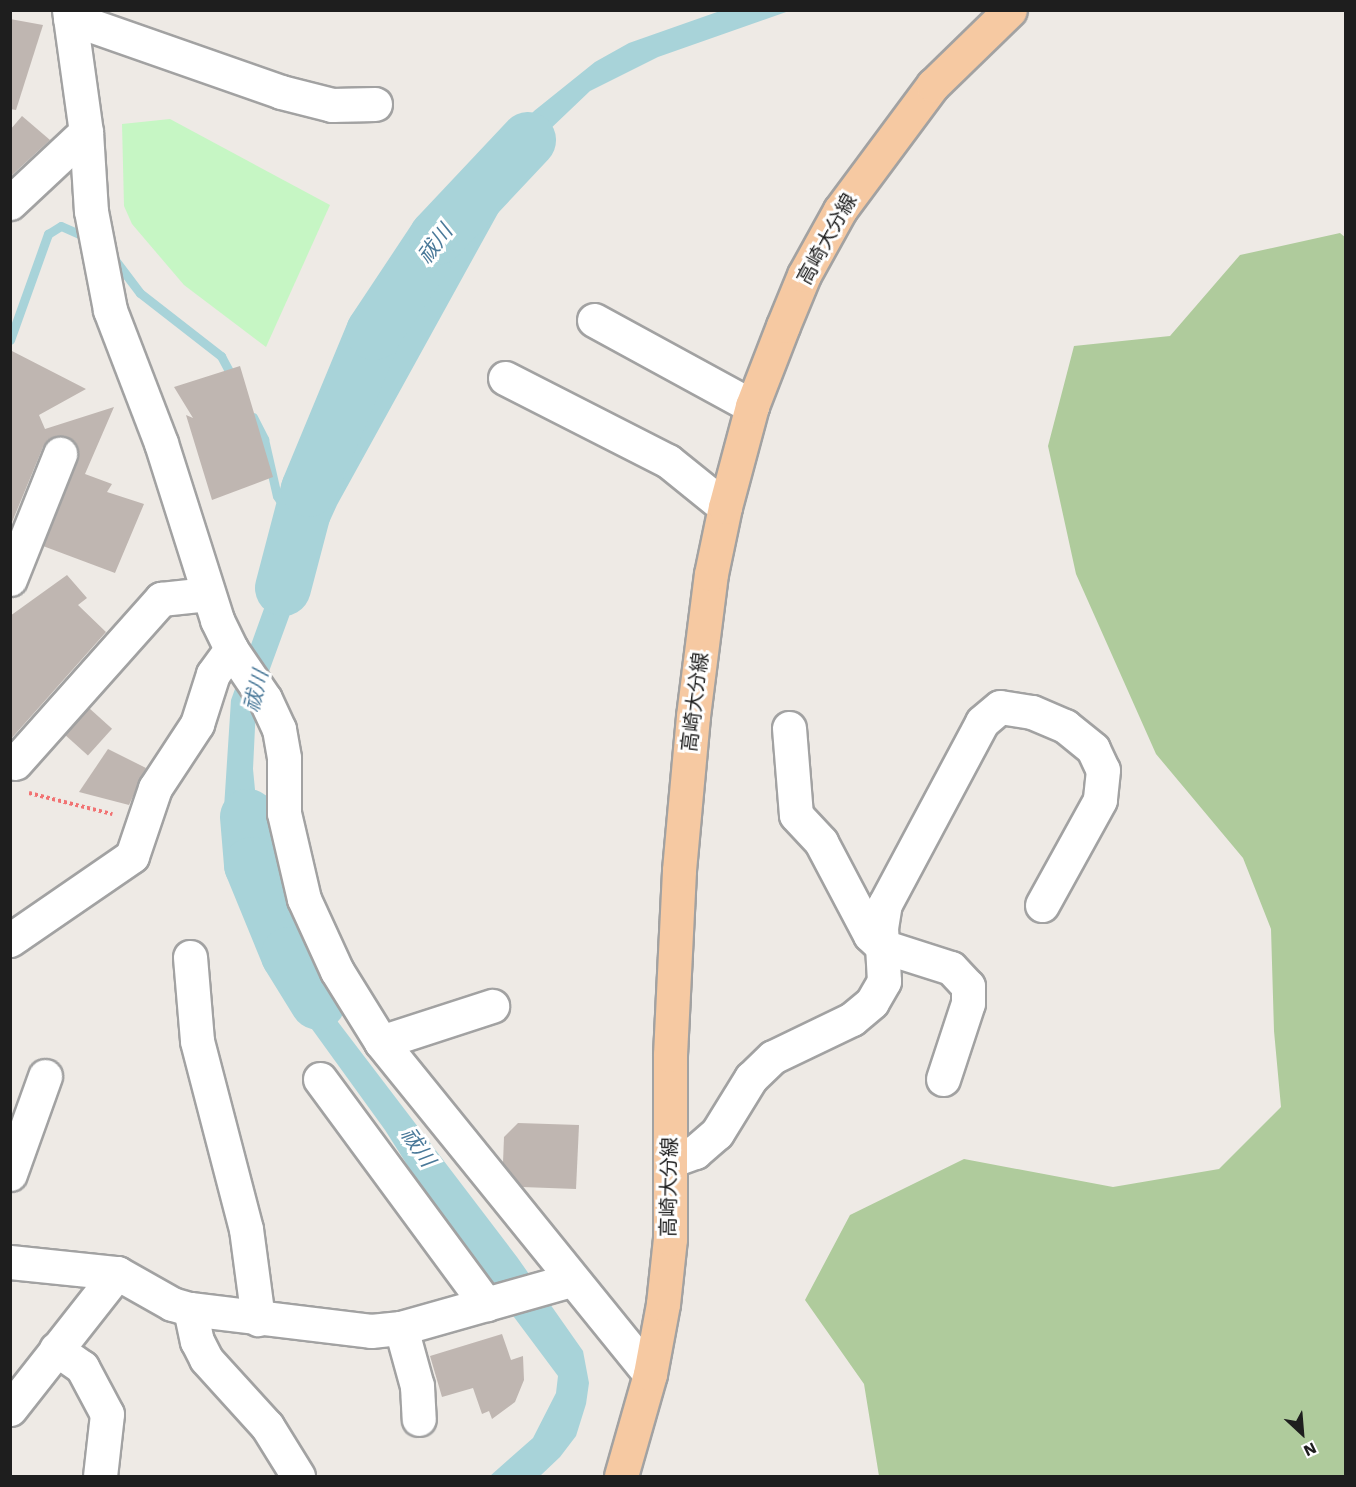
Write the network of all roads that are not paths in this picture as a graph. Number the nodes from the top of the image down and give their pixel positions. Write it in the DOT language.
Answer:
graph roads {
  1 [pos="1010,10"];
  2 [pos="70,14"];
  3 [pos="375,104"];
  4 [pos="86,132"];
  5 [pos="10,202"];
  6 [pos="594,320"];
  7 [pos="505,378"];
  8 [pos="752,406"];
  9 [pos="60,454"];
  10 [pos="725,507"];
  11 [pos="10,579"];
  12 [pos="208,594"];
  13 [pos="234,653"];
  14 [pos="789,728"];
  15 [pos="17,777"];
  16 [pos="1042,904"];
  17 [pos="10,940"];
  18 [pos="882,946"];
  19 [pos="190,957"];
  20 [pos="492,1006"];
  21 [pos="381,1042"];
  22 [pos="45,1076"];
  23 [pos="320,1079"];
  24 [pos="943,1079"];
  25 [pos="670,1161"];
  26 [pos="10,1174"];
  27 [pos="10,1262"];
  28 [pos="117,1273"];
  29 [pos="561,1282"];
  30 [pos="494,1302"];
  31 [pos="190,1309"];
  32 [pos="258,1319"];
  33 [pos="401,1328"];
  34 [pos="56,1348"];
  35 [pos="650,1374"];
  36 [pos="10,1408"];
  37 [pos="418,1419"];
  38 [pos="100,1476"];
  39 [pos="298,1476"];
  40 [pos="621,1476"];
  1 -- 8 [label="main road, 高崎大分線"];
  2 -- 3 [label="street"];
  2 -- 4 [label="street"];
  4 -- 5 [label="street"];
  4 -- 12 [label="street"];
  6 -- 8 [label="street"];
  7 -- 10 [label="street"];
  8 -- 10 [label="main road, 高崎大分線"];
  9 -- 11 [label="street"];
  10 -- 25 [label="main road, 高崎大分線"];
  12 -- 13 [label="street"];
  12 -- 15 [label="street"];
  13 -- 17 [label="street"];
  13 -- 21 [label="street"];
  14 -- 18 [label="street"];
  16 -- 18 [label="street"];
  18 -- 24 [label="street"];
  18 -- 25 [label="street"];
  19 -- 32 [label="street"];
  20 -- 21 [label="street"];
  21 -- 29 [label="street"];
  22 -- 26 [label="street"];
  23 -- 30 [label="street"];
  25 -- 35 [label="main road, 高崎大分線"];
  27 -- 28 [label="street"];
  28 -- 31 [label="street"];
  28 -- 34 [label="street"];
  29 -- 30 [label="street"];
  29 -- 35 [label="street"];
  30 -- 33 [label="street"];
  31 -- 32 [label="street"];
  31 -- 39 [label="street"];
  32 -- 33 [label="street"];
  33 -- 37 [label="street"];
  34 -- 36 [label="street"];
  34 -- 38 [label="street"];
  35 -- 40 [label="main road, 高崎大分線"];
}
